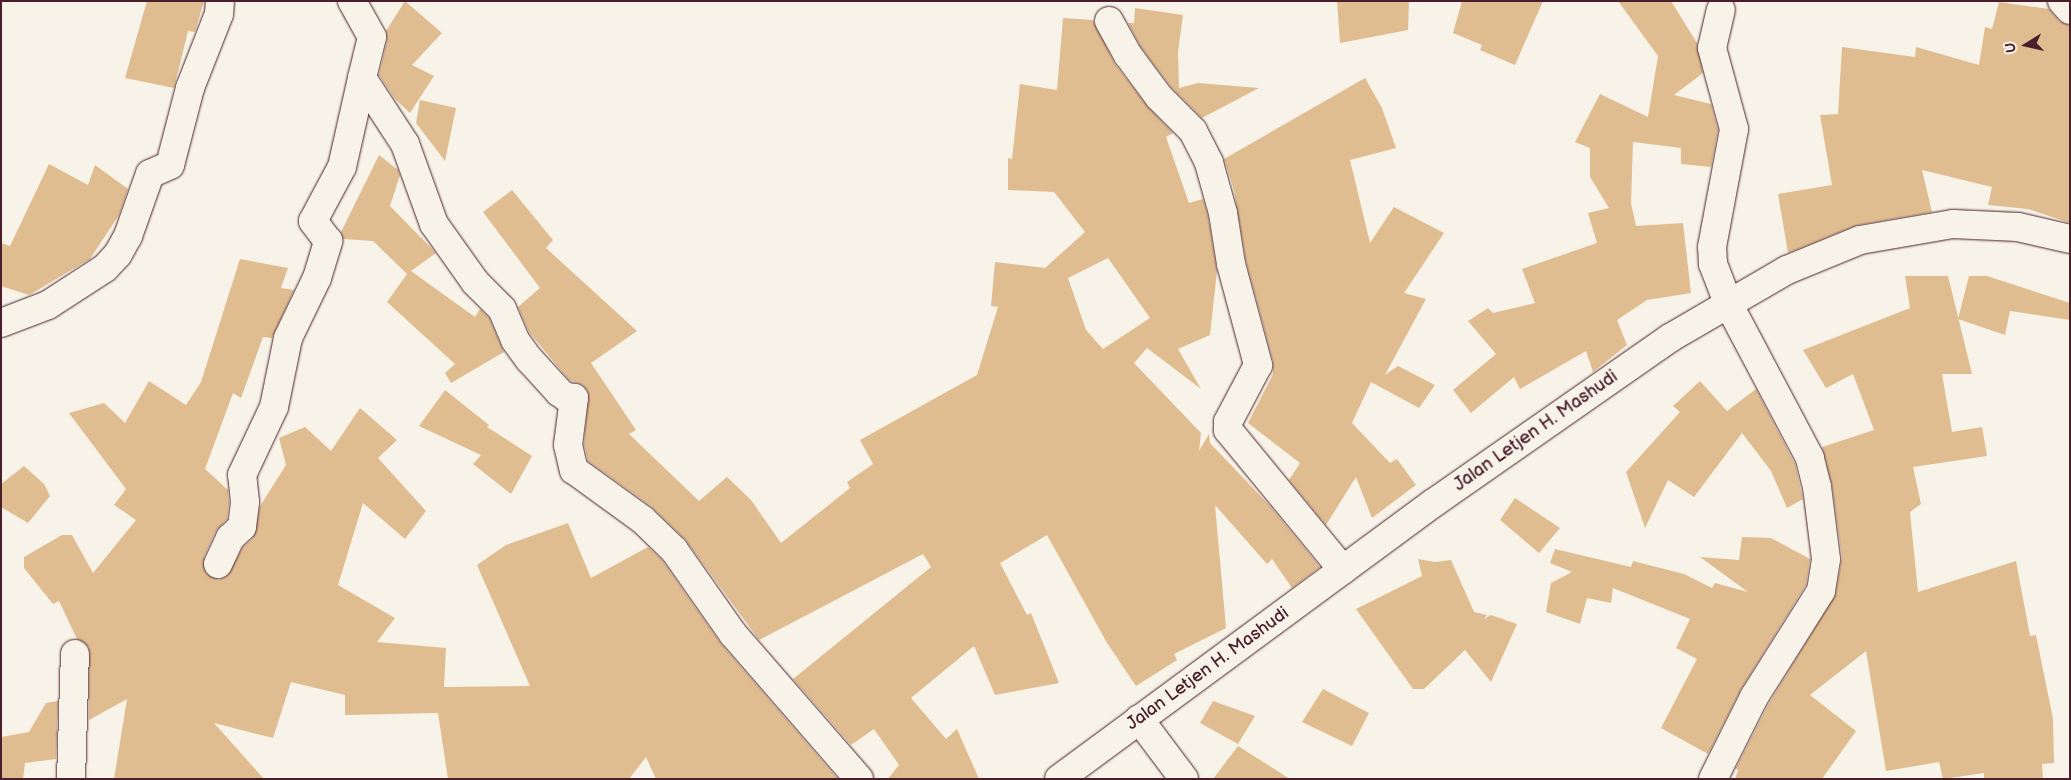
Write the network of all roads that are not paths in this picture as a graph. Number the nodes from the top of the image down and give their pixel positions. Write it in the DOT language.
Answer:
graph roads {
  1 [pos="220,1"];
  2 [pos="352,1"];
  3 [pos="2062,1"];
  4 [pos="1721,10"];
  5 [pos="2070,10"];
  6 [pos="1109,21"];
  7 [pos="362,78"];
  8 [pos="2070,239"];
  9 [pos="1728,302"];
  10 [pos="1,323"];
  11 [pos="218,564"];
  12 [pos="1344,570"];
  13 [pos="75,654"];
  14 [pos="1139,719"];
  15 [pos="71,779"];
  16 [pos="859,779"];
  17 [pos="1059,779"];
  18 [pos="1184,779"];
  19 [pos="1713,779"];
  1 -- 10 [label="street"];
  2 -- 7 [label="street"];
  3 -- 5 [label="street"];
  4 -- 9 [label="street"];
  6 -- 12 [label="street"];
  7 -- 11 [label="street"];
  7 -- 16 [label="street"];
  8 -- 9 [label="street, Jalan Letjen H. Mashudi"];
  9 -- 12 [label="street, Jalan Letjen H. Mashudi"];
  9 -- 19 [label="street"];
  12 -- 14 [label="street, Jalan Letjen H. Mashudi"];
  13 -- 15 [label="street"];
  14 -- 17 [label="street, Jalan Letjen H. Mashudi"];
  14 -- 18 [label="street"];
}
